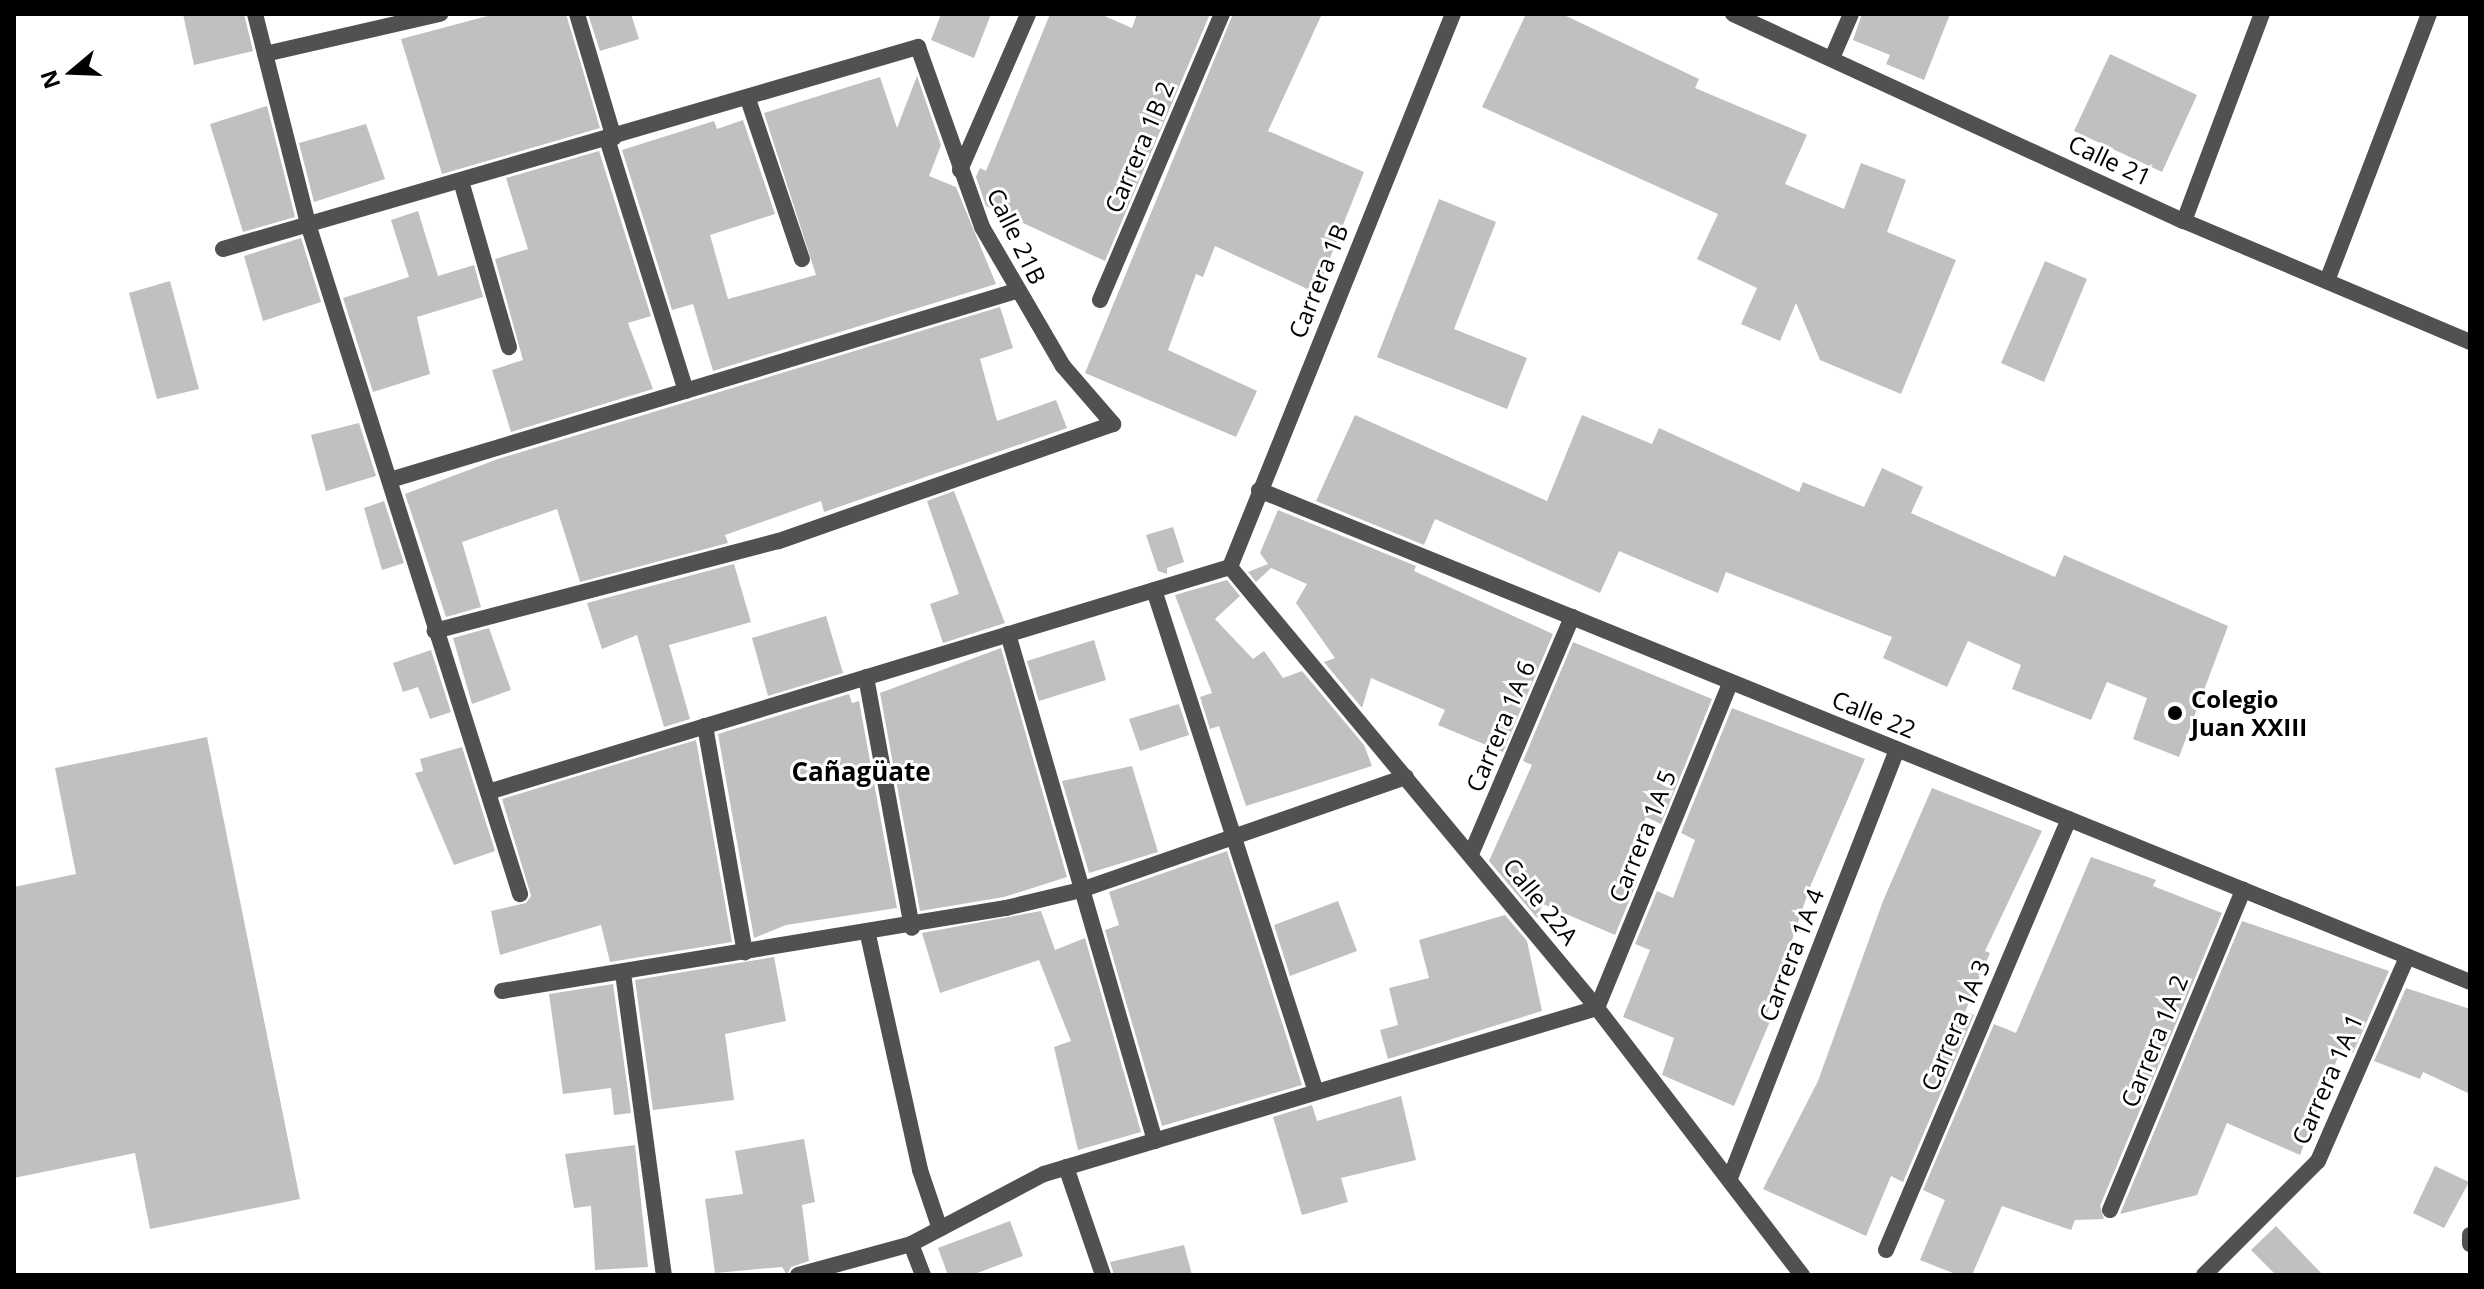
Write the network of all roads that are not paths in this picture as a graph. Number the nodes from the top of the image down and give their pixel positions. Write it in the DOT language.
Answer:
graph roads {
  1 [pos="255,14"];
  2 [pos="440,14"];
  3 [pos="577,14"];
  4 [pos="1028,14"];
  5 [pos="1222,14"];
  6 [pos="1453,14"];
  7 [pos="1733,14"];
  8 [pos="1851,14"];
  9 [pos="2262,14"];
  10 [pos="2429,14"];
  11 [pos="265,54"];
  12 [pos="1832,58"];
  13 [pos="748,99"];
  14 [pos="610,138"];
  15 [pos="960,170"];
  16 [pos="461,181"];
  17 [pos="2184,221"];
  18 [pos="308,224"];
  19 [pos="223,249"];
  20 [pos="802,259"];
  21 [pos="2327,281"];
  22 [pos="1016,291"];
  23 [pos="1100,300"];
  24 [pos="2470,342"];
  25 [pos="509,347"];
  26 [pos="686,391"];
  27 [pos="390,480"];
  28 [pos="1259,490"];
  29 [pos="1230,567"];
  30 [pos="1154,590"];
  31 [pos="1572,617"];
  32 [pos="435,631"];
  33 [pos="1008,634"];
  34 [pos="866,677"];
  35 [pos="1731,682"];
  36 [pos="705,726"];
  37 [pos="1897,749"];
  38 [pos="1406,777"];
  39 [pos="488,792"];
  40 [pos="2069,819"];
  41 [pos="1235,836"];
  42 [pos="1471,854"];
  43 [pos="1081,890"];
  44 [pos="2243,890"];
  45 [pos="520,894"];
  46 [pos="912,928"];
  47 [pos="868,935"];
  48 [pos="745,953"];
  49 [pos="2407,957"];
  50 [pos="623,973"];
  51 [pos="2470,982"];
  52 [pos="502,991"];
  53 [pos="1597,1008"];
  54 [pos="1316,1092"];
  55 [pos="1155,1141"];
  56 [pos="1066,1167"];
  57 [pos="1730,1178"];
  58 [pos="2110,1210"];
  59 [pos="940,1229"];
  60 [pos="911,1244"];
  61 [pos="1886,1250"];
  62 [pos="664,1275"];
  63 [pos="798,1275"];
  64 [pos="923,1275"];
  65 [pos="1103,1275"];
  66 [pos="1802,1275"];
  67 [pos="2204,1275"];
  1 -- 11 [label="street"];
  2 -- 11 [label="street"];
  3 -- 14 [label="street"];
  4 -- 15 [label="street"];
  5 -- 23 [label="street, Carrera 1B 2"];
  6 -- 28 [label="street, Carrera 1B"];
  7 -- 12 [label="street, Calle 21"];
  8 -- 12 [label="street"];
  9 -- 17 [label="street"];
  10 -- 21 [label="street"];
  11 -- 18 [label="street"];
  12 -- 17 [label="street, Calle 21"];
  13 -- 14 [label="street"];
  13 -- 15 [label="street, Calle 21B"];
  13 -- 20 [label="street"];
  14 -- 16 [label="street"];
  14 -- 26 [label="street"];
  15 -- 22 [label="street, Calle 21B"];
  16 -- 18 [label="street"];
  16 -- 25 [label="street"];
  17 -- 21 [label="street, Calle 21"];
  18 -- 19 [label="street"];
  18 -- 27 [label="street"];
  21 -- 24 [label="street, Calle 21"];
  22 -- 26 [label="street"];
  22 -- 32 [label="street, Calle 21B"];
  26 -- 27 [label="street"];
  27 -- 32 [label="street"];
  28 -- 29 [label="street, Carrera 1B"];
  28 -- 31 [label="street, Calle 22"];
  29 -- 30 [label="street"];
  29 -- 38 [label="street, Calle 22A"];
  30 -- 33 [label="street"];
  30 -- 41 [label="street"];
  31 -- 35 [label="street, Calle 22"];
  31 -- 42 [label="street, Carrera 1A 6"];
  32 -- 39 [label="street"];
  33 -- 34 [label="street"];
  33 -- 43 [label="street"];
  34 -- 36 [label="street"];
  34 -- 46 [label="street"];
  35 -- 37 [label="street, Calle 22"];
  35 -- 53 [label="street, Carrera 1A 5"];
  36 -- 39 [label="street"];
  36 -- 48 [label="street"];
  37 -- 40 [label="street, Calle 22"];
  37 -- 57 [label="street, Carrera 1A 4"];
  38 -- 41 [label="street"];
  38 -- 42 [label="street, Calle 22A"];
  39 -- 45 [label="street"];
  40 -- 44 [label="street, Calle 22"];
  40 -- 61 [label="street, Carrera 1A 3"];
  41 -- 43 [label="street"];
  41 -- 54 [label="street"];
  42 -- 53 [label="street, Calle 22A"];
  43 -- 46 [label="street"];
  43 -- 55 [label="street"];
  44 -- 49 [label="street, Calle 22"];
  44 -- 58 [label="street, Carrera 1A 2"];
  46 -- 47 [label="street"];
  47 -- 48 [label="street"];
  47 -- 59 [label="street"];
  48 -- 50 [label="street"];
  49 -- 51 [label="street, Calle 22"];
  49 -- 67 [label="street, Carrera 1A 1"];
  50 -- 52 [label="street"];
  50 -- 62 [label="street"];
  53 -- 54 [label="street"];
  53 -- 57 [label="street, Calle 22A"];
  54 -- 55 [label="street"];
  55 -- 56 [label="street"];
  56 -- 59 [label="street"];
  56 -- 65 [label="street"];
  57 -- 66 [label="street, Calle 22A"];
  59 -- 60 [label="street"];
  60 -- 63 [label="street"];
  60 -- 64 [label="street"];
}
